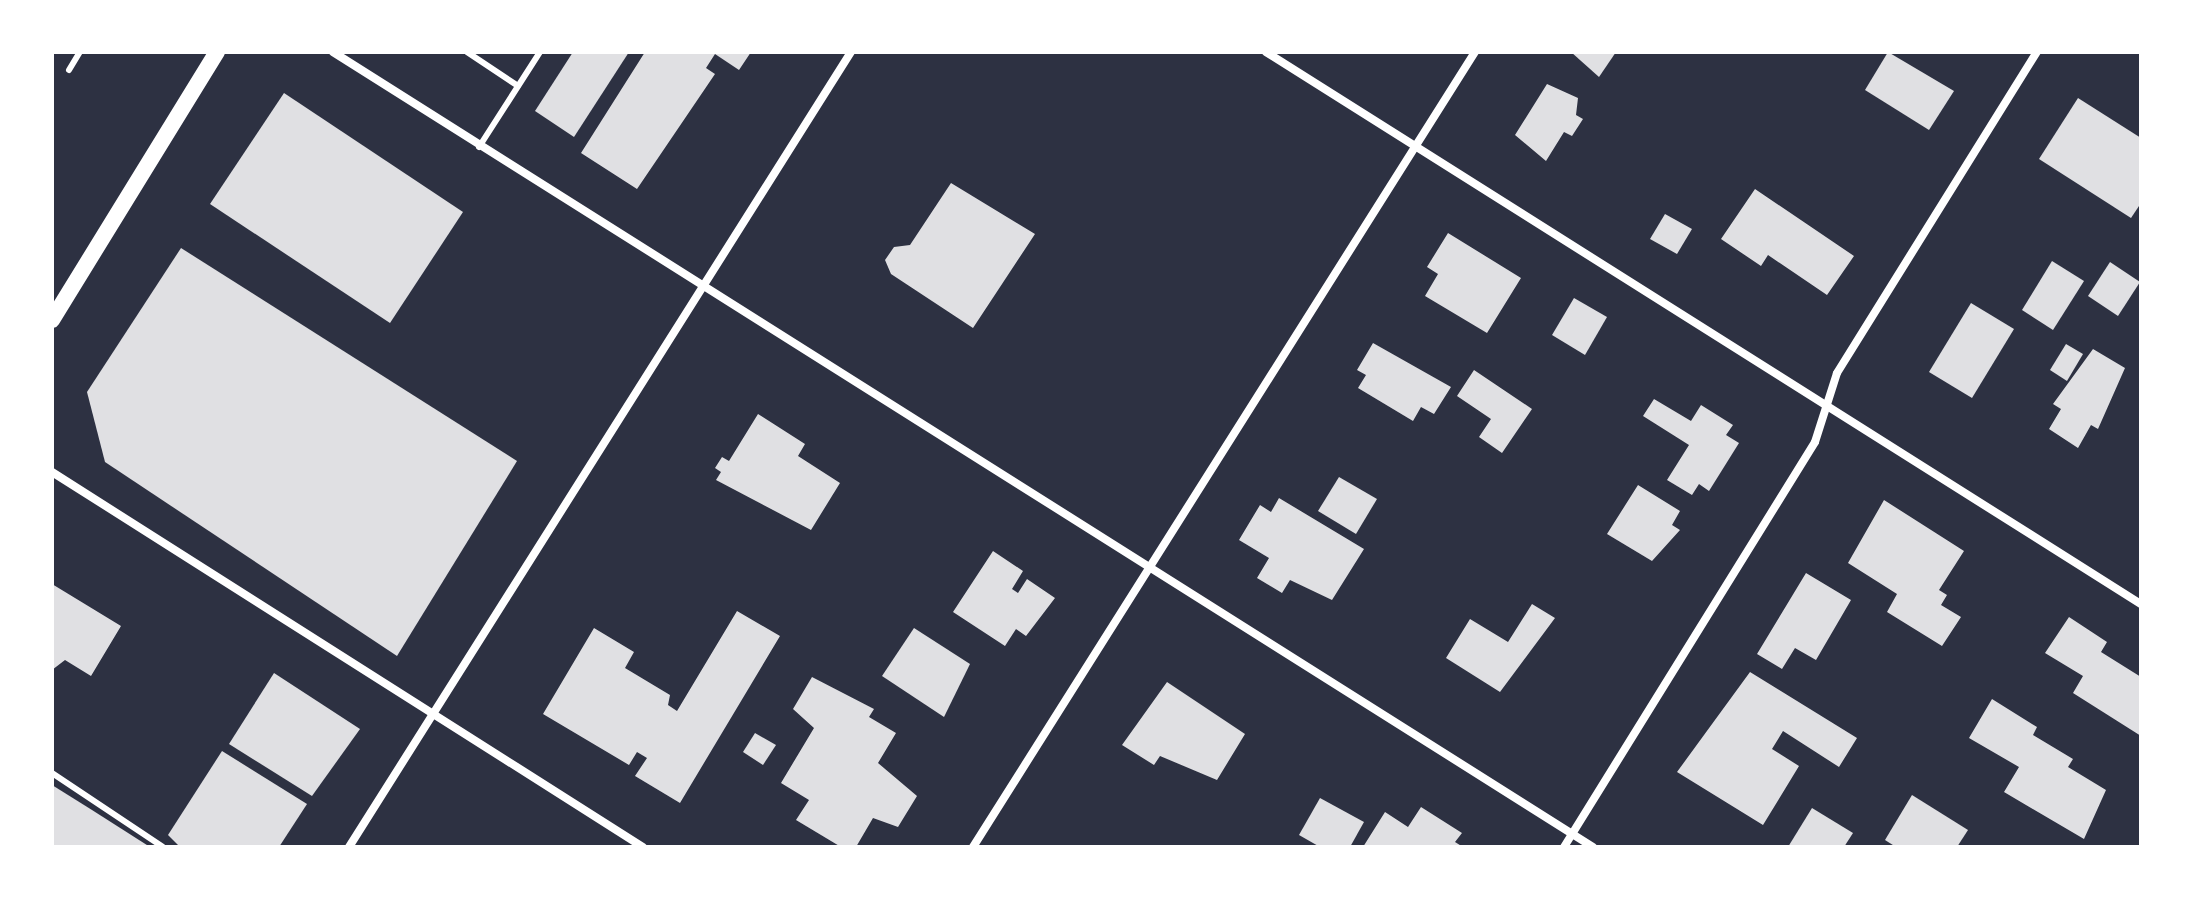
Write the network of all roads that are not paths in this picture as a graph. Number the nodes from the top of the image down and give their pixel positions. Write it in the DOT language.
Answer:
graph roads {
  1 [pos="80,52"];
  2 [pos="217,52"];
  3 [pos="333,52"];
  4 [pos="467,52"];
  5 [pos="540,52"];
  6 [pos="851,52"];
  7 [pos="1266,52"];
  8 [pos="1475,52"];
  9 [pos="2037,52"];
  10 [pos="69,70"];
  11 [pos="518,86"];
  12 [pos="479,147"];
  13 [pos="1414,148"];
  14 [pos="701,290"];
  15 [pos="52,320"];
  16 [pos="1824,404"];
  17 [pos="52,472"];
  18 [pos="1152,570"];
  19 [pos="2141,604"];
  20 [pos="434,712"];
  21 [pos="52,773"];
  22 [pos="1573,834"];
  23 [pos="163,847"];
  24 [pos="349,847"];
  25 [pos="643,847"];
  26 [pos="973,847"];
  27 [pos="1564,847"];
  28 [pos="1593,847"];
  1 -- 10 [label="lane"];
  2 -- 15 [label="main road"];
  3 -- 12 [label="street"];
  4 -- 11 [label="lane"];
  5 -- 11 [label="lane"];
  6 -- 14 [label="street"];
  7 -- 13 [label="street"];
  8 -- 13 [label="street"];
  9 -- 16 [label="street"];
  11 -- 12 [label="lane"];
  12 -- 14 [label="street"];
  13 -- 16 [label="street"];
  13 -- 18 [label="street"];
  14 -- 18 [label="street"];
  14 -- 20 [label="street"];
  16 -- 19 [label="street"];
  16 -- 22 [label="street"];
  17 -- 20 [label="street"];
  18 -- 22 [label="street"];
  18 -- 26 [label="street"];
  20 -- 24 [label="street"];
  20 -- 25 [label="street"];
  21 -- 23 [label="lane"];
  22 -- 27 [label="street"];
  22 -- 28 [label="street"];
}
